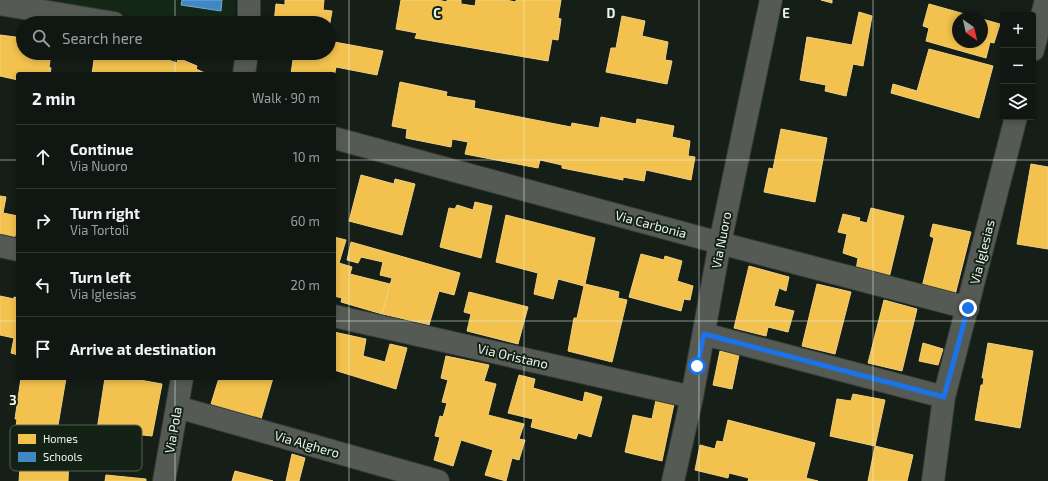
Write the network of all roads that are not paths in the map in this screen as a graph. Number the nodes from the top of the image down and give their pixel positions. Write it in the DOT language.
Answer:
graph roads {
  1 [pos="249,0"];
  2 [pos="771,0"];
  3 [pos="1046,0"];
  4 [pos="0,4"];
  5 [pos="72,16"];
  6 [pos="249,16"];
  7 [pos="1034,48"];
  8 [pos="246,60"];
  9 [pos="244,72"];
  10 [pos="1015,120"];
  11 [pos="336,139"];
  12 [pos="720,242"];
  13 [pos="0,246"];
  14 [pos="16,250"];
  15 [pos="968,308"];
  16 [pos="336,316"];
  17 [pos="704,334"];
  18 [pos="182,380"];
  19 [pos="692,396"];
  20 [pos="944,397"];
  21 [pos="177,407"];
  22 [pos="164,481"];
  23 [pos="438,481"];
  24 [pos="673,481"];
  25 [pos="933,481"];
  1 -- 6 [label="street"];
  2 -- 12 [label="street, Via Nuoro"];
  3 -- 7 [label="street"];
  4 -- 5 [label="street"];
  8 -- 9 [label="street"];
  10 -- 15 [label="street, Via Iglesias"];
  11 -- 12 [label="street, Via Carbonia"];
  12 -- 15 [label="street, Via Carbonia"];
  12 -- 17 [label="street, Via Nuoro"];
  13 -- 14 [label="street"];
  15 -- 20 [label="street, Via Iglesias"];
  16 -- 19 [label="street, Via Oristano"];
  17 -- 19 [label="street, Via Nuoro"];
  17 -- 20 [label="street"];
  18 -- 21 [label="street, Via Pola"];
  19 -- 24 [label="street, Via Nuoro"];
  20 -- 25 [label="street, Via Iglesias"];
  21 -- 22 [label="street, Via Pola"];
  21 -- 23 [label="street, Via Alghero"];
}
